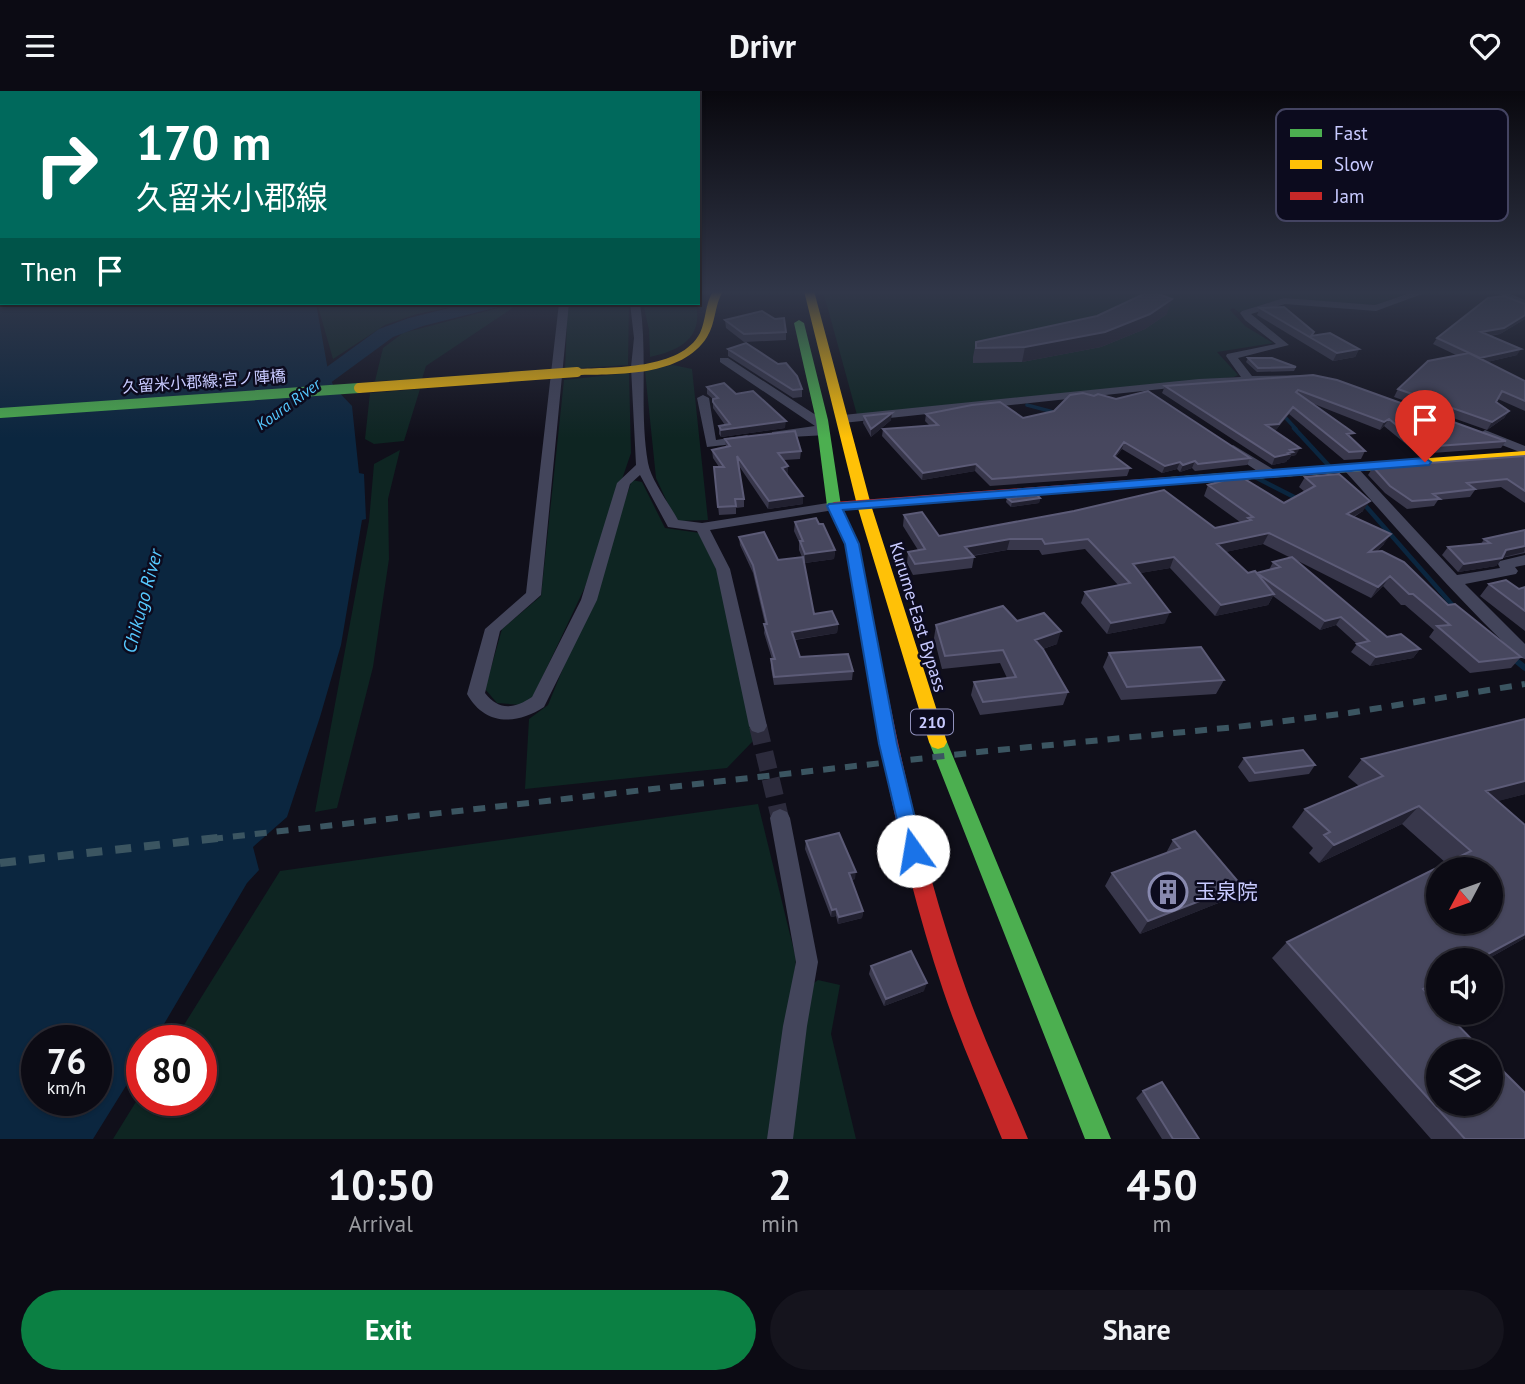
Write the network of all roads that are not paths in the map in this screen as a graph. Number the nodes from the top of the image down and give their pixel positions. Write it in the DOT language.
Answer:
graph roads {
  1 [pos="560,340"];
  2 [pos="638,340"];
  3 [pos="699,340"];
  4 [pos="803,340"];
  5 [pos="822,340"];
  6 [pos="1277,340"];
  7 [pos="724,360"];
  8 [pos="629,368"];
  9 [pos="1248,379"];
  10 [pos="1320,379"];
  11 [pos="1144,389"];
  12 [pos="1156,397"];
  13 [pos="703,398"];
  14 [pos="0,413"];
  15 [pos="843,419"];
  16 [pos="1468,428"];
  17 [pos="823,434"];
  18 [pos="1225,443"];
  19 [pos="1525,452"];
  20 [pos="642,465"];
  21 [pos="1350,468"];
  22 [pos="1271,474"];
  23 [pos="864,505"];
  24 [pos="834,506"];
  25 [pos="702,527"];
  26 [pos="1525,560"];
  27 [pos="1453,581"];
  28 [pos="1525,653"];
  29 [pos="758,726"];
  30 [pos="780,818"];
  31 [pos="780,1139"];
  32 [pos="1015,1139"];
  33 [pos="1098,1139"];
  1 -- 20 [label="street"];
  2 -- 8 [label="street"];
  3 -- 8 [label="main road, 久留米小郡線;宮ノ陣橋"];
  4 -- 17 [label="main road, 210"];
  5 -- 15 [label="main road, Kurume-East Bypass / 210"];
  6 -- 9 [label="street"];
  7 -- 17 [label="street"];
  8 -- 14 [label="main road, 久留米小郡線;宮ノ陣橋, bridge"];
  8 -- 20 [label="street"];
  9 -- 10 [label="street"];
  9 -- 11 [label="street"];
  11 -- 12 [label="street"];
  11 -- 15 [label="street"];
  13 -- 17 [label="street"];
  15 -- 23 [label="main road, Kurume-East Bypass / 210"];
  16 -- 19 [label="street"];
  17 -- 24 [label="main road, 210"];
  18 -- 22 [label="street"];
  19 -- 21 [label="main road"];
  20 -- 25 [label="street"];
  21 -- 22 [label="main road"];
  21 -- 27 [label="street"];
  22 -- 23 [label="main road"];
  23 -- 24 [label="main road"];
  23 -- 33 [label="main road, Kurume-East Bypass / 210"];
  24 -- 25 [label="street"];
  24 -- 32 [label="main road, 210"];
  25 -- 29 [label="street"];
  26 -- 27 [label="street"];
  27 -- 28 [label="street"];
  30 -- 31 [label="street"];
}
